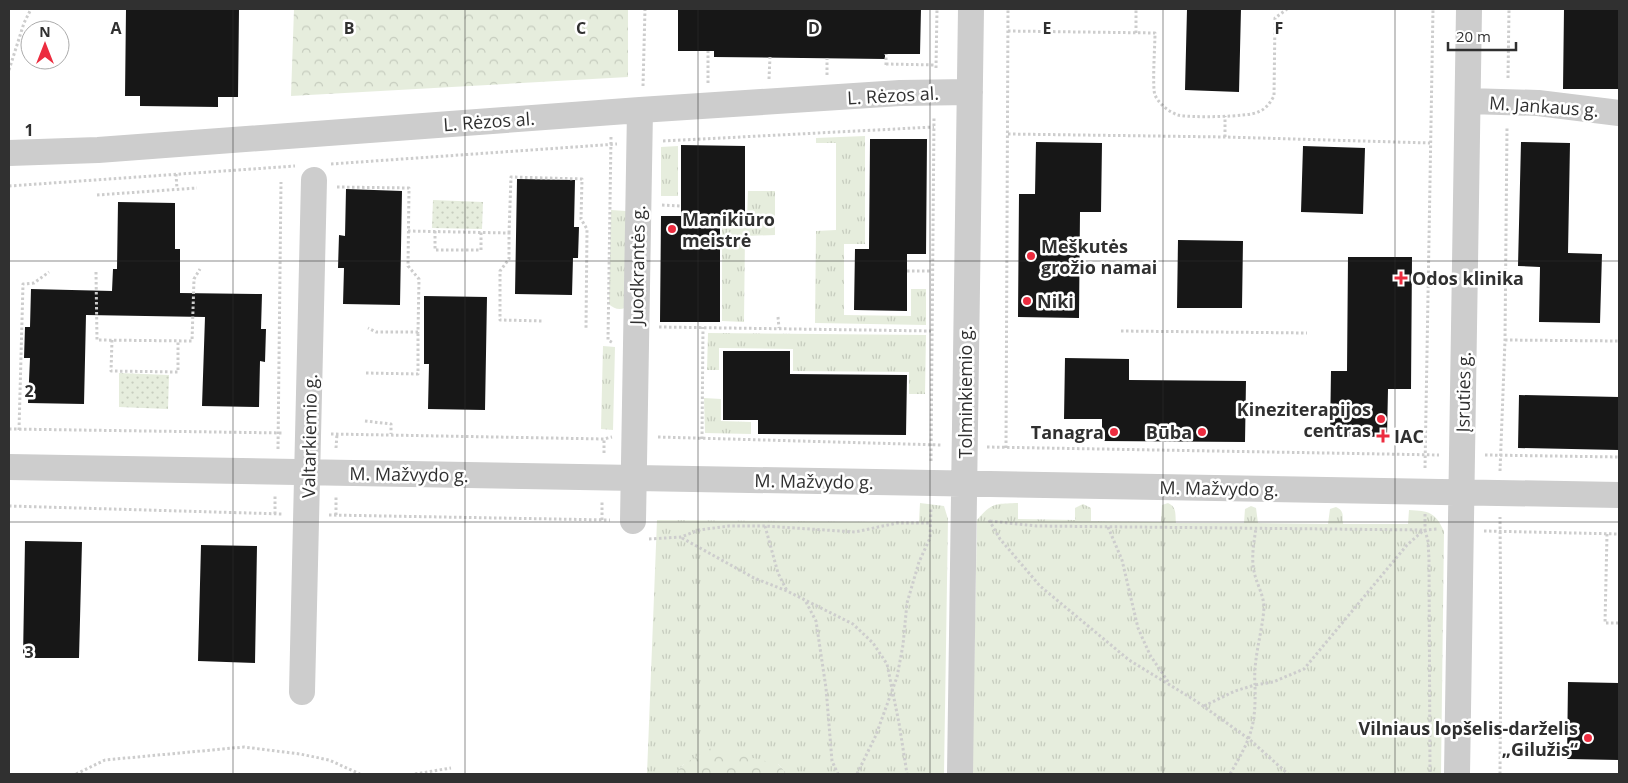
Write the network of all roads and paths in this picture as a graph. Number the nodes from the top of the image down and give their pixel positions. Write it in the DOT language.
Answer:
graph roads {
  1 [pos="31,9"];
  2 [pos="645,9"];
  3 [pos="937,9"];
  4 [pos="971,9"];
  5 [pos="1008,9"];
  6 [pos="1136,9"];
  7 [pos="1287,9"];
  8 [pos="1433,9"];
  9 [pos="1469,9"];
  10 [pos="1509,9"];
  11 [pos="1008,31"];
  12 [pos="1136,33"];
  13 [pos="708,51"];
  14 [pos="886,54"];
  15 [pos="770,57"];
  16 [pos="827,58"];
  17 [pos="886,64"];
  18 [pos="936,64"];
  19 [pos="9,70"];
  20 [pos="886,71"];
  21 [pos="826,81"];
  22 [pos="769,84"];
  23 [pos="708,88"];
  24 [pos="936,92"];
  25 [pos="970,92"];
  26 [pos="1468,101"];
  27 [pos="1507,102"];
  28 [pos="640,110"];
  29 [pos="1619,112"];
  30 [pos="1225,116"];
  31 [pos="934,127"];
  32 [pos="1008,134"];
  33 [pos="1154,136"];
  34 [pos="1225,137"];
  35 [pos="658,141"];
  36 [pos="1153,141"];
  37 [pos="1430,143"];
  38 [pos="9,153"];
  39 [pos="176,174"];
  40 [pos="281,182"];
  41 [pos="314,183"];
  42 [pos="197,188"];
  43 [pos="176,190"];
  44 [pos="97,195"];
  45 [pos="657,205"];
  46 [pos="681,206"];
  47 [pos="408,231"];
  48 [pos="436,232"];
  49 [pos="481,232"];
  50 [pos="509,233"];
  51 [pos="200,269"];
  52 [pos="907,271"];
  53 [pos="932,271"];
  54 [pos="49,272"];
  55 [pos="96,272"];
  56 [pos="778,317"];
  57 [pos="544,321"];
  58 [pos="654,327"];
  59 [pos="703,327"];
  60 [pos="368,328"];
  61 [pos="779,328"];
  62 [pos="586,329"];
  63 [pos="931,330"];
  64 [pos="1121,330"];
  65 [pos="418,332"];
  66 [pos="1307,333"];
  67 [pos="112,340"];
  68 [pos="1505,340"];
  69 [pos="178,341"];
  70 [pos="1619,341"];
  71 [pos="366,373"];
  72 [pos="365,421"];
  73 [pos="19,430"];
  74 [pos="390,434"];
  75 [pos="634,436"];
  76 [pos="604,439"];
  77 [pos="702,439"];
  78 [pos="930,445"];
  79 [pos="964,446"];
  80 [pos="1006,448"];
  81 [pos="1425,454"];
  82 [pos="1462,455"];
  83 [pos="1500,455"];
  84 [pos="1619,457"];
  85 [pos="9,467"];
  86 [pos="276,472"];
  87 [pos="308,472"];
  88 [pos="634,478"];
  89 [pos="965,484"];
  90 [pos="1425,491"];
  91 [pos="1461,492"];
  92 [pos="1500,492"];
  93 [pos="1619,495"];
  94 [pos="930,499"];
  95 [pos="275,514"];
  96 [pos="987,516"];
  97 [pos="633,521"];
  98 [pos="990,521"];
  99 [pos="931,523"];
  100 [pos="765,526"];
  101 [pos="1108,527"];
  102 [pos="1256,528"];
  103 [pos="1461,528"];
  104 [pos="1424,530"];
  105 [pos="1500,532"];
  106 [pos="1607,534"];
  107 [pos="1619,534"];
  108 [pos="681,537"];
  109 [pos="787,591"];
  110 [pos="806,602"];
  111 [pos="1619,623"];
  112 [pos="1255,685"];
  113 [pos="1171,686"];
  114 [pos="892,690"];
  115 [pos="302,692"];
  116 [pos="1204,706"];
  117 [pos="1249,739"];
  118 [pos="76,774"];
  119 [pos="360,774"];
  120 [pos="415,774"];
  121 [pos="449,774"];
  122 [pos="838,774"];
  123 [pos="857,774"];
  124 [pos="907,774"];
  125 [pos="960,774"];
  126 [pos="1230,774"];
  127 [pos="1288,774"];
  128 [pos="1430,774"];
  129 [pos="1457,774"];
  130 [pos="1500,774"];
  1 -- 19 [label="path"];
  2 -- 28 [label="path"];
  3 -- 18 [label="path"];
  4 -- 25 [label="street, Tolminkiemio g."];
  5 -- 11 [label="path"];
  6 -- 12 [label="path"];
  7 -- 30 [label="path"];
  8 -- 37 [label="path"];
  9 -- 26 [label="street, Įsruties g."];
  10 -- 27 [label="path"];
  11 -- 12 [label="path"];
  11 -- 32 [label="path"];
  12 -- 30 [label="path"];
  13 -- 23 [label="path"];
  14 -- 17 [label="path"];
  15 -- 22 [label="path"];
  16 -- 21 [label="path"];
  17 -- 18 [label="path"];
  17 -- 20 [label="path"];
  18 -- 24 [label="path"];
  24 -- 25 [label="street, L. Rėzos al."];
  24 -- 28 [label="street, L. Rėzos al."];
  24 -- 31 [label="path"];
  25 -- 79 [label="street, Tolminkiemio g."];
  26 -- 27 [label="street, M. Jankaus g."];
  26 -- 82 [label="street, Įsruties g."];
  27 -- 29 [label="street, M. Jankaus g."];
  27 -- 68 [label="path"];
  28 -- 38 [label="street, L. Rėzos al."];
  28 -- 75 [label="street, Juodkrantės g."];
  30 -- 34 [label="path"];
  31 -- 35 [label="path"];
  31 -- 53 [label="path"];
  32 -- 33 [label="path"];
  32 -- 80 [label="path"];
  33 -- 34 [label="path"];
  33 -- 36 [label="path"];
  34 -- 37 [label="path"];
  37 -- 81 [label="path"];
  39 -- 43 [label="path"];
  40 -- 86 [label="path"];
  41 -- 47 [label="path"];
  41 -- 87 [label="street, Valtarkiemio g."];
  42 -- 43 [label="path"];
  43 -- 44 [label="path"];
  45 -- 46 [label="path"];
  47 -- 48 [label="path"];
  47 -- 65 [label="path"];
  48 -- 49 [label="path"];
  48 -- 49 [label="path"];
  49 -- 50 [label="path"];
  50 -- 57 [label="path"];
  50 -- 62 [label="path"];
  51 -- 69 [label="path"];
  52 -- 53 [label="path"];
  53 -- 63 [label="path"];
  54 -- 73 [label="path"];
  55 -- 67 [label="path"];
  56 -- 61 [label="path"];
  58 -- 59 [label="path"];
  59 -- 61 [label="path"];
  59 -- 77 [label="path"];
  60 -- 65 [label="path"];
  61 -- 63 [label="path"];
  63 -- 78 [label="path"];
  64 -- 66 [label="path"];
  65 -- 71 [label="path"];
  67 -- 69 [label="path"];
  67 -- 69 [label="path"];
  68 -- 70 [label="path"];
  68 -- 83 [label="path"];
  72 -- 74 [label="path"];
  75 -- 76 [label="path"];
  75 -- 77 [label="path"];
  75 -- 88 [label="street, Juodkrantės g."];
  77 -- 78 [label="path"];
  78 -- 79 [label="path"];
  79 -- 80 [label="path"];
  79 -- 89 [label="street, Tolminkiemio g."];
  80 -- 81 [label="path"];
  81 -- 82 [label="path"];
  81 -- 90 [label="path"];
  82 -- 83 [label="path"];
  82 -- 91 [label="street, Įsruties g."];
  83 -- 84 [label="path"];
  83 -- 92 [label="path"];
  85 -- 86 [label="street, M. Mažvydo g."];
  86 -- 87 [label="street, M. Mažvydo g."];
  86 -- 95 [label="path"];
  87 -- 88 [label="street, M. Mažvydo g."];
  87 -- 115 [label="street, Valtarkiemio g."];
  88 -- 89 [label="street, M. Mažvydo g."];
  88 -- 97 [label="street, Juodkrantės g."];
  89 -- 90 [label="street, M. Mažvydo g."];
  89 -- 125 [label="street, Tolminkiemio g."];
  90 -- 91 [label="street, M. Mažvydo g."];
  90 -- 104 [label="path"];
  91 -- 92 [label="street, M. Mažvydo g."];
  91 -- 103 [label="street, Įsruties g."];
  92 -- 93 [label="street, M. Mažvydo g."];
  92 -- 105 [label="path"];
  94 -- 99 [label="path"];
  96 -- 98 [label="path"];
  97 -- 108 [label="path"];
  98 -- 101 [label="path"];
  98 -- 113 [label="path"];
  99 -- 100 [label="path"];
  99 -- 114 [label="path"];
  100 -- 108 [label="path"];
  100 -- 109 [label="path"];
  101 -- 102 [label="path"];
  101 -- 113 [label="path"];
  102 -- 104 [label="path"];
  102 -- 112 [label="path"];
  103 -- 104 [label="path"];
  103 -- 105 [label="path"];
  103 -- 129 [label="street, Įsruties g."];
  104 -- 112 [label="path"];
  104 -- 128 [label="path"];
  105 -- 106 [label="path"];
  105 -- 130 [label="path"];
  106 -- 107 [label="path"];
  106 -- 111 [label="path"];
  108 -- 109 [label="path"];
  109 -- 110 [label="path"];
  110 -- 114 [label="path"];
  110 -- 122 [label="path"];
  112 -- 116 [label="path"];
  112 -- 117 [label="path"];
  113 -- 116 [label="path"];
  114 -- 123 [label="path"];
  114 -- 124 [label="path"];
  116 -- 117 [label="path"];
  117 -- 126 [label="path"];
  117 -- 127 [label="path"];
  118 -- 119 [label="path"];
  120 -- 121 [label="path"];
}
